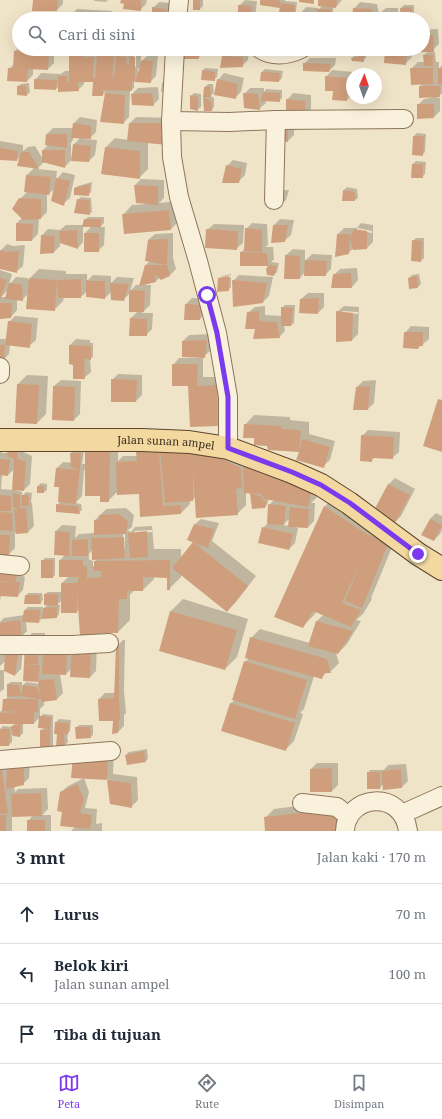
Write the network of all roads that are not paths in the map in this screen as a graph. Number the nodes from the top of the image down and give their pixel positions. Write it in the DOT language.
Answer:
graph roads {
  1 [pos="179,0"];
  2 [pos="178,12"];
  3 [pos="175,56"];
  4 [pos="404,119"];
  5 [pos="171,120"];
  6 [pos="276,120"];
  7 [pos="274,200"];
  8 [pos="0,367"];
  9 [pos="0,374"];
  10 [pos="0,440"];
  11 [pos="228,448"];
  12 [pos="0,564"];
  13 [pos="20,566"];
  14 [pos="442,569"];
  15 [pos="109,642"];
  16 [pos="0,645"];
  17 [pos="111,751"];
  18 [pos="0,760"];
  19 [pos="442,796"];
  20 [pos="302,803"];
  21 [pos="405,823"];
  22 [pos="347,824"];
  1 -- 2 [label="street"];
  3 -- 5 [label="street"];
  4 -- 6 [label="street"];
  5 -- 6 [label="street"];
  5 -- 11 [label="street"];
  6 -- 7 [label="street"];
  8 -- 9 [label="street"];
  10 -- 11 [label="main road, Jalan sunan ampel"];
  11 -- 14 [label="main road, Jalan sunan ampel"];
  12 -- 13 [label="street"];
  15 -- 16 [label="street"];
  17 -- 18 [label="street"];
  19 -- 21 [label="street"];
  20 -- 22 [label="street"];
  21 -- 22 [label="street"];
}
